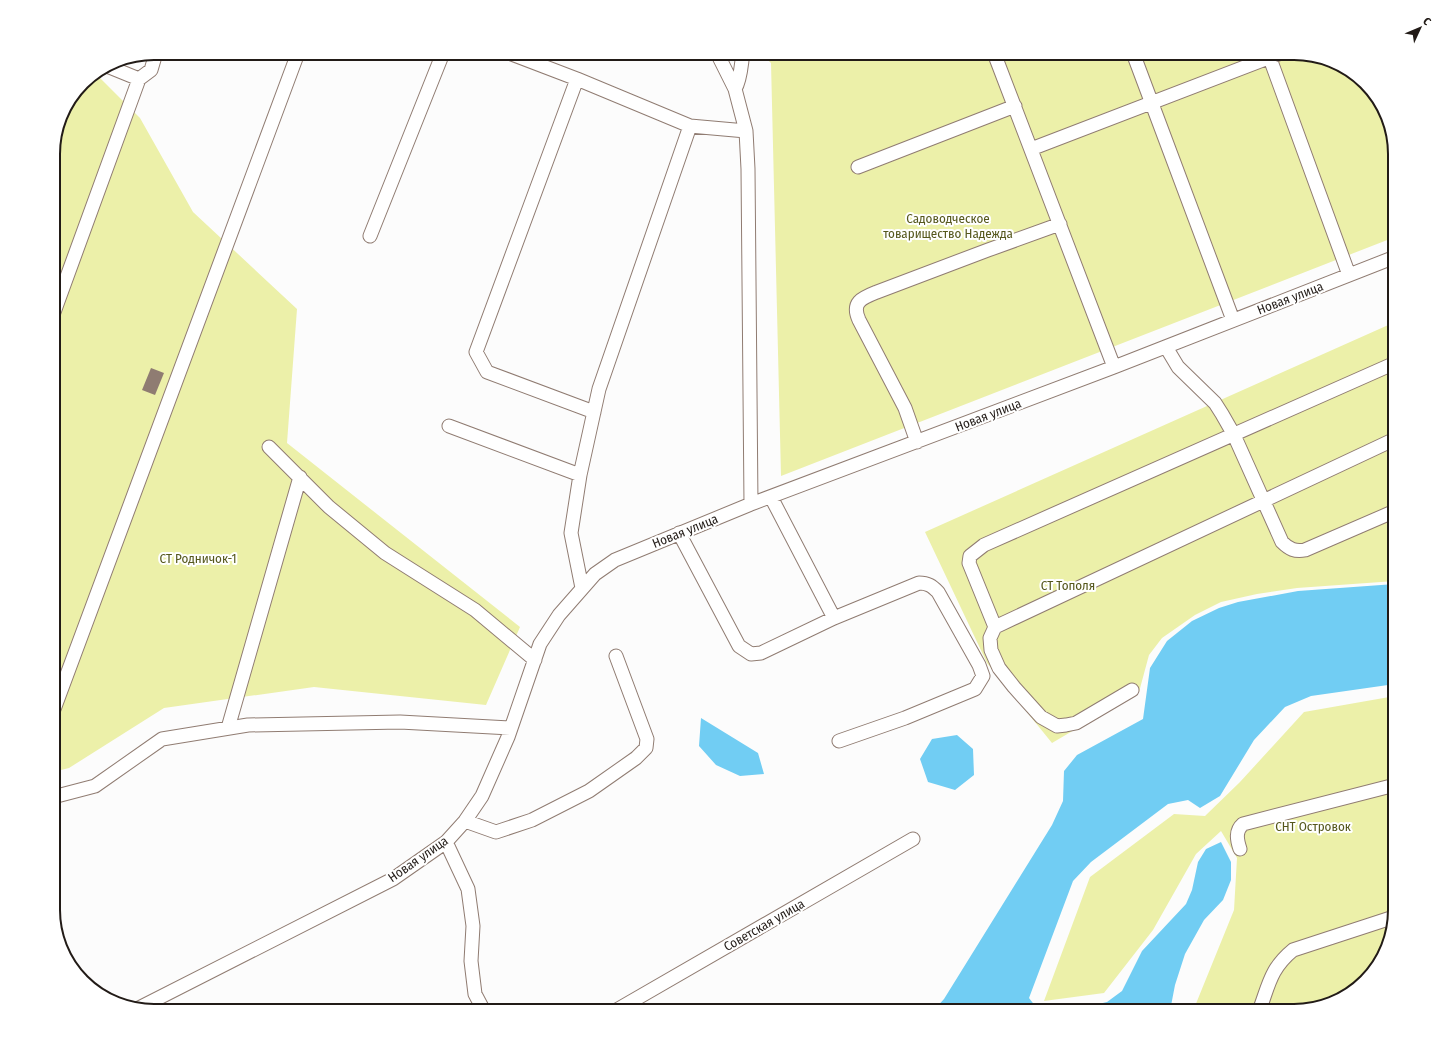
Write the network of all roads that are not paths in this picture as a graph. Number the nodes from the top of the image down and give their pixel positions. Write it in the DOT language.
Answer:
graph roads {
  1 [pos="154,60"];
  2 [pos="295,60"];
  3 [pos="440,60"];
  4 [pos="527,60"];
  5 [pos="720,60"];
  6 [pos="741,60"];
  7 [pos="997,60"];
  8 [pos="1135,60"];
  9 [pos="1258,60"];
  10 [pos="1275,60"];
  11 [pos="114,69"];
  12 [pos="139,79"];
  13 [pos="577,79"];
  14 [pos="735,89"];
  15 [pos="1151,104"];
  16 [pos="1015,106"];
  17 [pos="690,126"];
  18 [pos="746,131"];
  19 [pos="1031,149"];
  20 [pos="858,167"];
  21 [pos="1060,224"];
  22 [pos="370,236"];
  23 [pos="1388,260"];
  24 [pos="1348,275"];
  25 [pos="60,296"];
  26 [pos="1233,320"];
  27 [pos="1166,346"];
  28 [pos="1388,366"];
  29 [pos="1114,367"];
  30 [pos="594,412"];
  31 [pos="449,426"];
  32 [pos="1234,435"];
  33 [pos="917,442"];
  34 [pos="1388,442"];
  35 [pos="269,447"];
  36 [pos="580,475"];
  37 [pos="300,477"];
  38 [pos="771,497"];
  39 [pos="1264,502"];
  40 [pos="751,504"];
  41 [pos="1388,514"];
  42 [pos="678,533"];
  43 [pos="582,588"];
  44 [pos="834,618"];
  45 [pos="995,627"];
  46 [pos="616,656"];
  47 [pos="535,660"];
  48 [pos="1132,690"];
  49 [pos="60,693"];
  50 [pos="228,728"];
  51 [pos="512,728"];
  52 [pos="839,741"];
  53 [pos="1388,787"];
  54 [pos="60,795"];
  55 [pos="465,821"];
  56 [pos="913,839"];
  57 [pos="446,842"];
  58 [pos="1240,849"];
  59 [pos="1387,919"];
  60 [pos="148,1003"];
  61 [pos="480,1004"];
  62 [pos="627,1004"];
  63 [pos="1262,1004"];
  1 -- 12 [label="street"];
  2 -- 49 [label="street"];
  3 -- 22 [label="street"];
  4 -- 13 [label="street"];
  5 -- 14 [label="street"];
  6 -- 14 [label="street"];
  7 -- 16 [label="street"];
  8 -- 15 [label="street"];
  9 -- 15 [label="street"];
  10 -- 24 [label="street"];
  11 -- 12 [label="street"];
  12 -- 25 [label="street"];
  13 -- 17 [label="street"];
  13 -- 30 [label="street"];
  14 -- 18 [label="street"];
  15 -- 19 [label="street"];
  15 -- 26 [label="street"];
  16 -- 19 [label="street"];
  16 -- 20 [label="street"];
  17 -- 18 [label="street"];
  17 -- 30 [label="street"];
  18 -- 40 [label="street"];
  19 -- 21 [label="street"];
  21 -- 29 [label="street"];
  21 -- 33 [label="street"];
  23 -- 24 [label="street, Новая улица"];
  24 -- 26 [label="street, Новая улица"];
  26 -- 27 [label="street, Новая улица"];
  27 -- 29 [label="street, Новая улица"];
  27 -- 32 [label="street"];
  28 -- 32 [label="street"];
  29 -- 33 [label="street, Новая улица"];
  30 -- 36 [label="street"];
  31 -- 36 [label="street"];
  32 -- 39 [label="street"];
  32 -- 45 [label="street"];
  33 -- 38 [label="street, Новая улица"];
  34 -- 39 [label="street"];
  35 -- 37 [label="street"];
  36 -- 43 [label="street"];
  37 -- 47 [label="street"];
  37 -- 50 [label="street"];
  38 -- 40 [label="street, Новая улица"];
  38 -- 44 [label="street"];
  39 -- 41 [label="street"];
  39 -- 45 [label="street"];
  40 -- 42 [label="street, Новая улица"];
  42 -- 43 [label="street, Новая улица"];
  42 -- 44 [label="street"];
  43 -- 47 [label="street, Новая улица"];
  44 -- 52 [label="street"];
  45 -- 48 [label="street"];
  46 -- 55 [label="street"];
  47 -- 51 [label="street, Новая улица"];
  50 -- 51 [label="street"];
  50 -- 54 [label="street"];
  51 -- 55 [label="street, Новая улица"];
  53 -- 58 [label="street"];
  55 -- 57 [label="street, Новая улица"];
  56 -- 62 [label="street, Советская улица"];
  57 -- 60 [label="street, Новая улица"];
  57 -- 61 [label="street"];
  59 -- 63 [label="street"];
}
